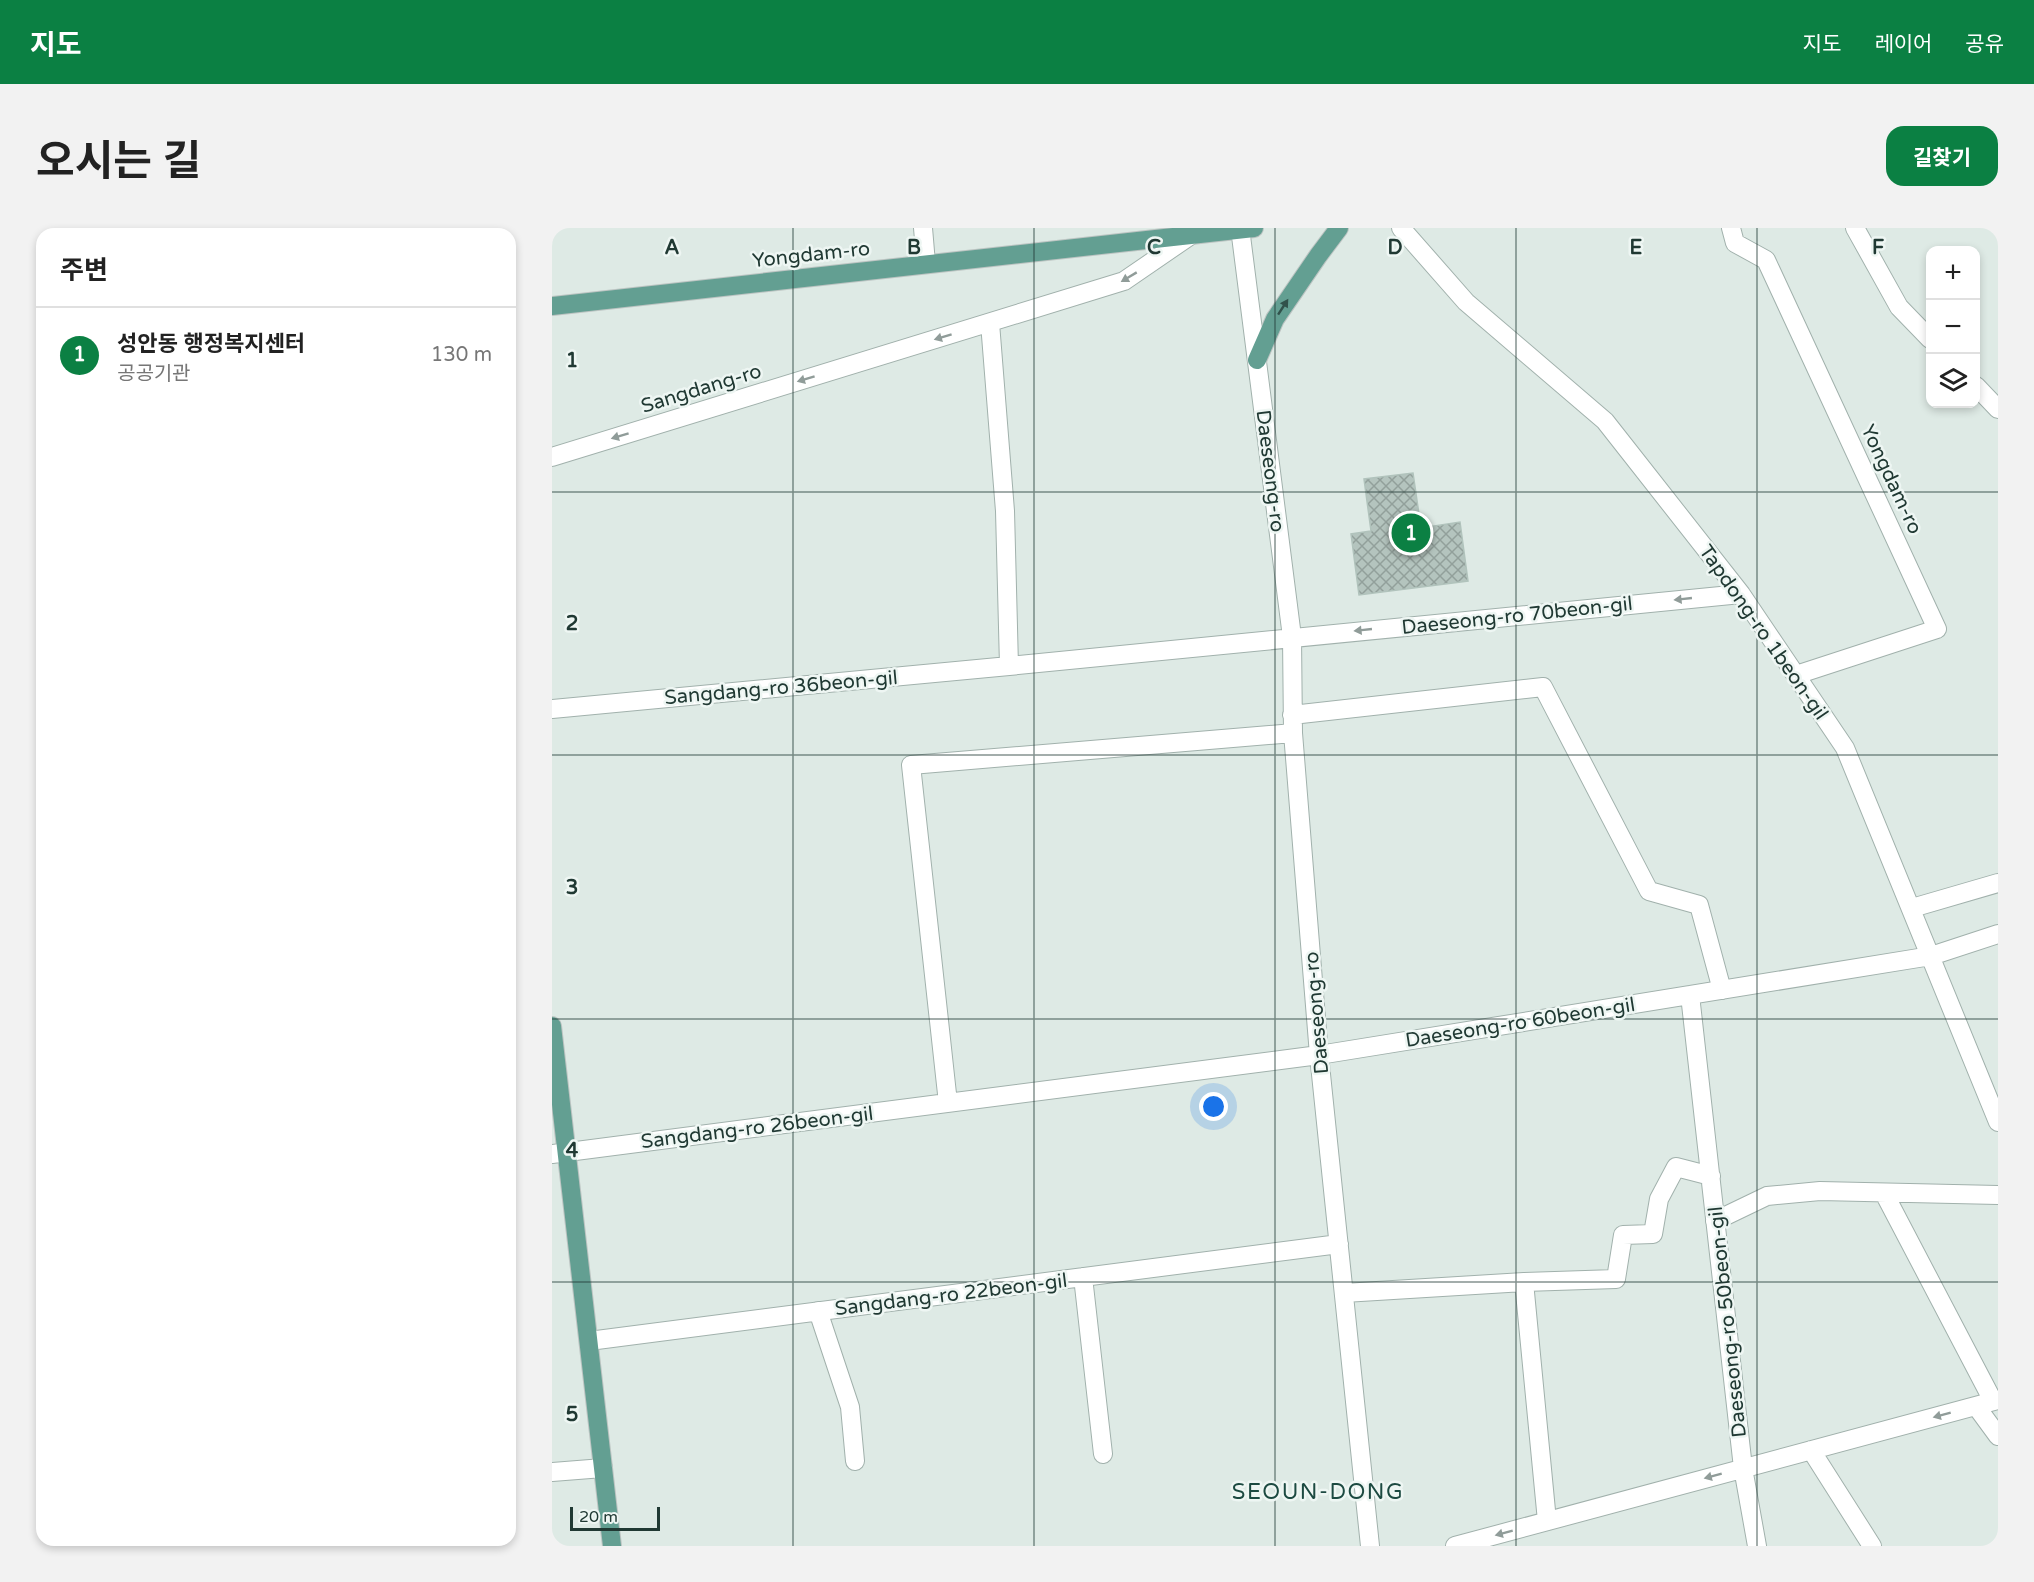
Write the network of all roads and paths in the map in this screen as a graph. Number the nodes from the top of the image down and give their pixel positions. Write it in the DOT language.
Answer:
graph roads {
  1 [pos="923,228"];
  2 [pos="1339,228"];
  3 [pos="1401,228"];
  4 [pos="1731,228"];
  5 [pos="1855,228"];
  6 [pos="1245,229"];
  7 [pos="1194,233"];
  8 [pos="926,263"];
  9 [pos="552,306"];
  10 [pos="990,323"];
  11 [pos="1926,335"];
  12 [pos="1257,360"];
  13 [pos="1980,390"];
  14 [pos="1998,409"];
  15 [pos="552,457"];
  16 [pos="1741,594"];
  17 [pos="1292,637"];
  18 [pos="1009,666"];
  19 [pos="1796,675"];
  20 [pos="552,709"];
  21 [pos="1293,724"];
  22 [pos="1998,883"];
  23 [pos="1912,908"];
  24 [pos="1998,934"];
  25 [pos="1931,956"];
  26 [pos="1722,990"];
  27 [pos="1690,995"];
  28 [pos="552,1026"];
  29 [pos="1319,1055"];
  30 [pos="948,1103"];
  31 [pos="1998,1122"];
  32 [pos="559,1153"];
  33 [pos="1711,1176"];
  34 [pos="1884,1193"];
  35 [pos="1998,1196"];
  36 [pos="1715,1221"];
  37 [pos="1339,1244"];
  38 [pos="1083,1277"];
  39 [pos="1524,1282"];
  40 [pos="1344,1293"];
  41 [pos="818,1311"];
  42 [pos="589,1341"];
  43 [pos="1989,1402"];
  44 [pos="1998,1436"];
  45 [pos="1811,1450"];
  46 [pos="1103,1454"];
  47 [pos="855,1461"];
  48 [pos="603,1468"];
  49 [pos="1743,1468"];
  50 [pos="552,1472"];
  51 [pos="1547,1521"];
  52 [pos="612,1546"];
  53 [pos="1370,1546"];
  54 [pos="1455,1546"];
  55 [pos="1757,1546"];
  56 [pos="1872,1546"];
  1 -- 8 [label="street"];
  12 -- 2 [label="main road, one-way"];
  3 -- 16 [label="street, Tapdong-ro 1beon-gil"];
  4 -- 19 [label="street, Yongdam-ro"];
  5 -- 11 [label="street"];
  6 -- 7 [label="main road, Yongdam-ro"];
  6 -- 12 [label="street, Daeseong-ro"];
  7 -- 8 [label="main road, Yongdam-ro"];
  7 -- 10 [label="street, one-way"];
  8 -- 9 [label="main road, Yongdam-ro"];
  10 -- 15 [label="street, Sangdang-ro, one-way"];
  10 -- 18 [label="street"];
  12 -- 17 [label="street, Daeseong-ro"];
  13 -- 14 [label="street"];
  16 -- 17 [label="street, Daeseong-ro 70beon-gil, one-way"];
  16 -- 19 [label="street, Tapdong-ro 1beon-gil"];
  17 -- 18 [label="street, Sangdang-ro 36beon-gil"];
  17 -- 21 [label="street, Daeseong-ro"];
  18 -- 20 [label="street, Sangdang-ro 36beon-gil"];
  19 -- 23 [label="street, Tapdong-ro 1beon-gil"];
  21 -- 26 [label="street"];
  21 -- 29 [label="street, Daeseong-ro"];
  21 -- 30 [label="street"];
  22 -- 23 [label="street"];
  23 -- 25 [label="street, Tapdong-ro 1beon-gil"];
  24 -- 25 [label="street, Daeseong-ro 60beon-gil"];
  25 -- 26 [label="street, Daeseong-ro 60beon-gil"];
  25 -- 31 [label="street, Tapdong-ro 1beon-gil"];
  26 -- 27 [label="street, Daeseong-ro 60beon-gil"];
  27 -- 29 [label="street, Daeseong-ro 60beon-gil"];
  27 -- 33 [label="street, Daeseong-ro 50beon-gil"];
  28 -- 32 [label="main road"];
  29 -- 30 [label="street, Sangdang-ro 26beon-gil"];
  29 -- 37 [label="street, Daeseong-ro"];
  30 -- 32 [label="street, Sangdang-ro 26beon-gil"];
  32 -- 42 [label="main road"];
  33 -- 36 [label="street, Daeseong-ro 50beon-gil"];
  33 -- 39 [label="street"];
  34 -- 35 [label="street"];
  34 -- 36 [label="street"];
  34 -- 43 [label="street"];
  36 -- 49 [label="street, Daeseong-ro 50beon-gil"];
  37 -- 38 [label="street, Sangdang-ro 22beon-gil"];
  37 -- 40 [label="street, Daeseong-ro"];
  38 -- 41 [label="street, Sangdang-ro 22beon-gil"];
  38 -- 46 [label="street, Sangdang-ro 22beon-gil"];
  39 -- 40 [label="street"];
  39 -- 51 [label="street"];
  40 -- 53 [label="street, Daeseong-ro"];
  41 -- 42 [label="street, Sangdang-ro 22beon-gil"];
  41 -- 47 [label="street, Sangdang-ro 22beon-gil"];
  42 -- 48 [label="main road"];
  43 -- 44 [label="street"];
  43 -- 45 [label="street, Daeseong-ro 50beon-gil, one-way"];
  45 -- 49 [label="street, Daeseong-ro 50beon-gil"];
  45 -- 56 [label="street"];
  48 -- 50 [label="street"];
  48 -- 52 [label="main road"];
  49 -- 51 [label="street, Daeseong-ro 50beon-gil, one-way"];
  49 -- 55 [label="street, Daeseong-ro 50beon-gil"];
  51 -- 54 [label="street, Daeseong-ro 50beon-gil, one-way"];
}
